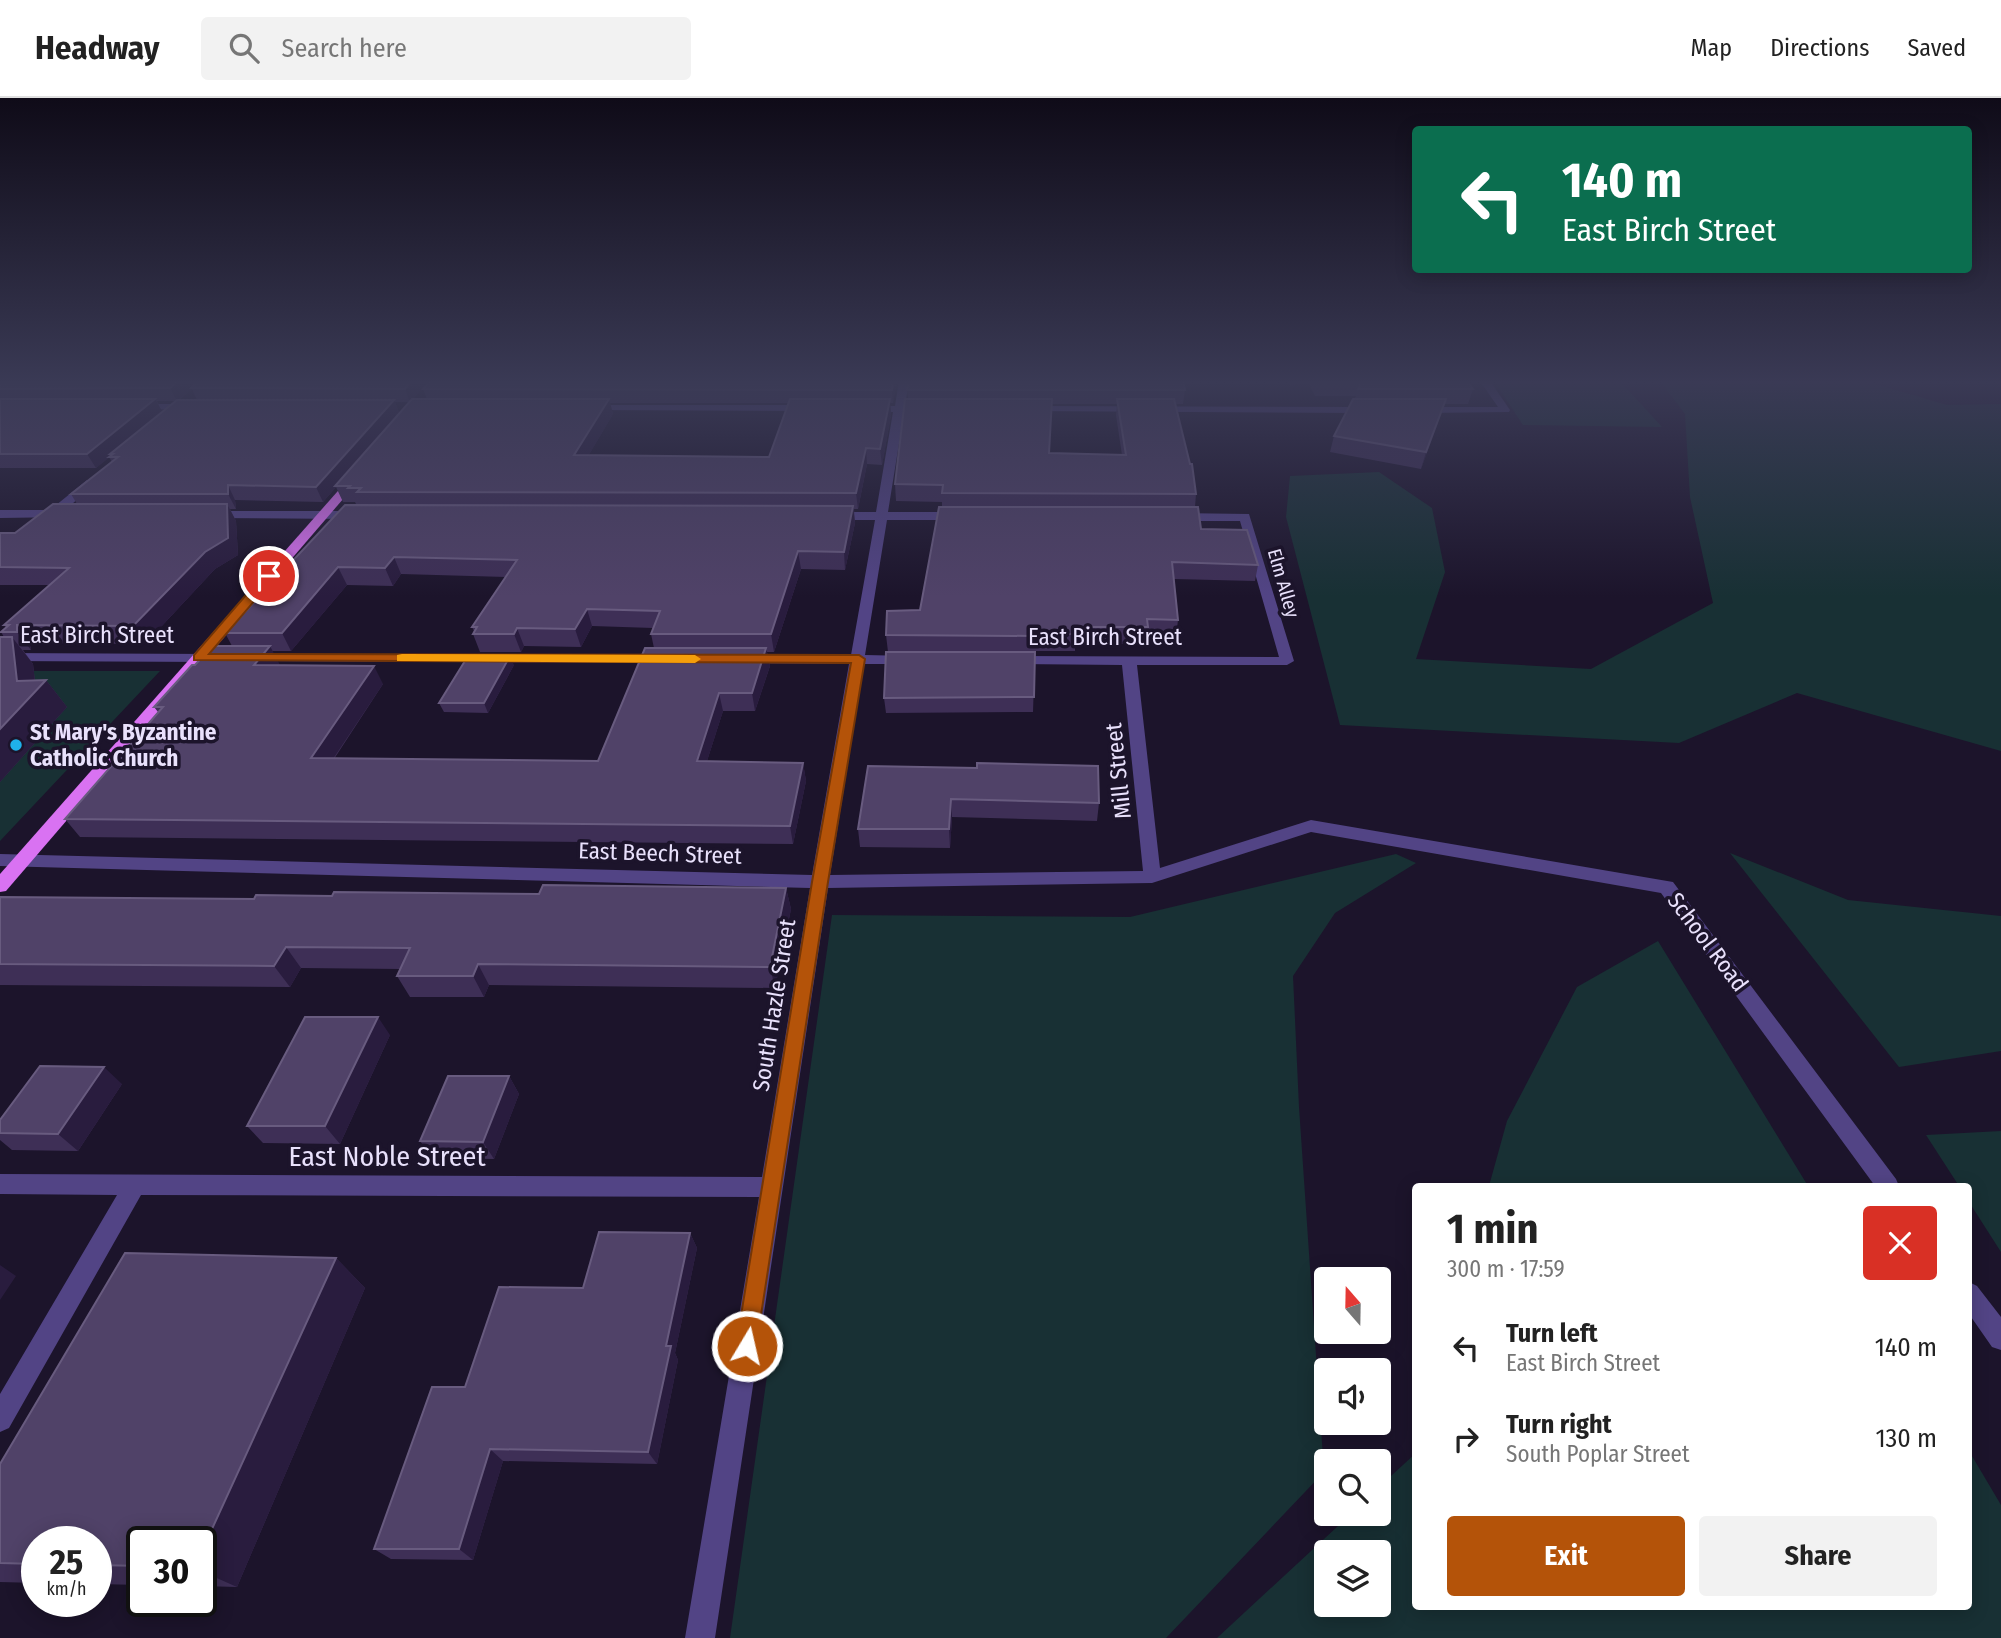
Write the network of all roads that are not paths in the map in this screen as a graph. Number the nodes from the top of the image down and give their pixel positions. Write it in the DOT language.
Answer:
graph roads {
  1 [pos="893,453"];
  2 [pos="365,466"];
  3 [pos="106,470"];
  4 [pos="0,514"];
  5 [pos="52,514"];
  6 [pos="79,514"];
  7 [pos="201,514"];
  8 [pos="322,515"];
  9 [pos="364,515"];
  10 [pos="826,516"];
  11 [pos="882,516"];
  12 [pos="966,516"];
  13 [pos="1161,517"];
  14 [pos="0,657"];
  15 [pos="198,658"];
  16 [pos="680,659"];
  17 [pos="735,659"];
  18 [pos="859,659"];
  19 [pos="926,660"];
  20 [pos="994,660"];
  21 [pos="1129,660"];
  22 [pos="1287,661"];
  23 [pos="1311,826"];
  24 [pos="0,860"];
  25 [pos="23,860"];
  26 [pos="1152,877"];
  27 [pos="820,882"];
  28 [pos="0,886"];
  29 [pos="1886,1183"];
  30 [pos="0,1184"];
  31 [pos="135,1185"];
  32 [pos="773,1187"];
  33 [pos="1972,1298"];
  34 [pos="2001,1338"];
  35 [pos="0,1419"];
  36 [pos="700,1638"];
  1 -- 11 [label="street, South Hazle Street"];
  2 -- 8 [label="main road"];
  3 -- 5 [label="street"];
  4 -- 5 [label="street"];
  5 -- 6 [label="street"];
  7 -- 8 [label="street"];
  8 -- 9 [label="street"];
  8 -- 15 [label="main road"];
  10 -- 11 [label="street"];
  11 -- 12 [label="street"];
  11 -- 18 [label="street, South Hazle Street"];
  13 -- 22 [label="street, Elm Alley"];
  14 -- 15 [label="street, East Birch Street"];
  15 -- 16 [label="street, East Birch Street"];
  15 -- 25 [label="main road"];
  17 -- 18 [label="street"];
  18 -- 19 [label="street"];
  18 -- 27 [label="street, South Hazle Street"];
  20 -- 21 [label="street, East Birch Street"];
  21 -- 22 [label="street, East Birch Street"];
  21 -- 26 [label="street, Mill Street"];
  23 -- 26 [label="street, East Beech Street"];
  23 -- 29 [label="street, School Road"];
  24 -- 25 [label="street, East Beech Street"];
  25 -- 27 [label="street, East Beech Street"];
  25 -- 28 [label="main road"];
  26 -- 27 [label="street, East Beech Street"];
  27 -- 32 [label="street, South Hazle Street"];
  30 -- 31 [label="street, East Noble Street"];
  31 -- 32 [label="street, East Noble Street"];
  31 -- 35 [label="street"];
  32 -- 36 [label="street, South Hazle Street"];
  33 -- 34 [label="street"];
}
